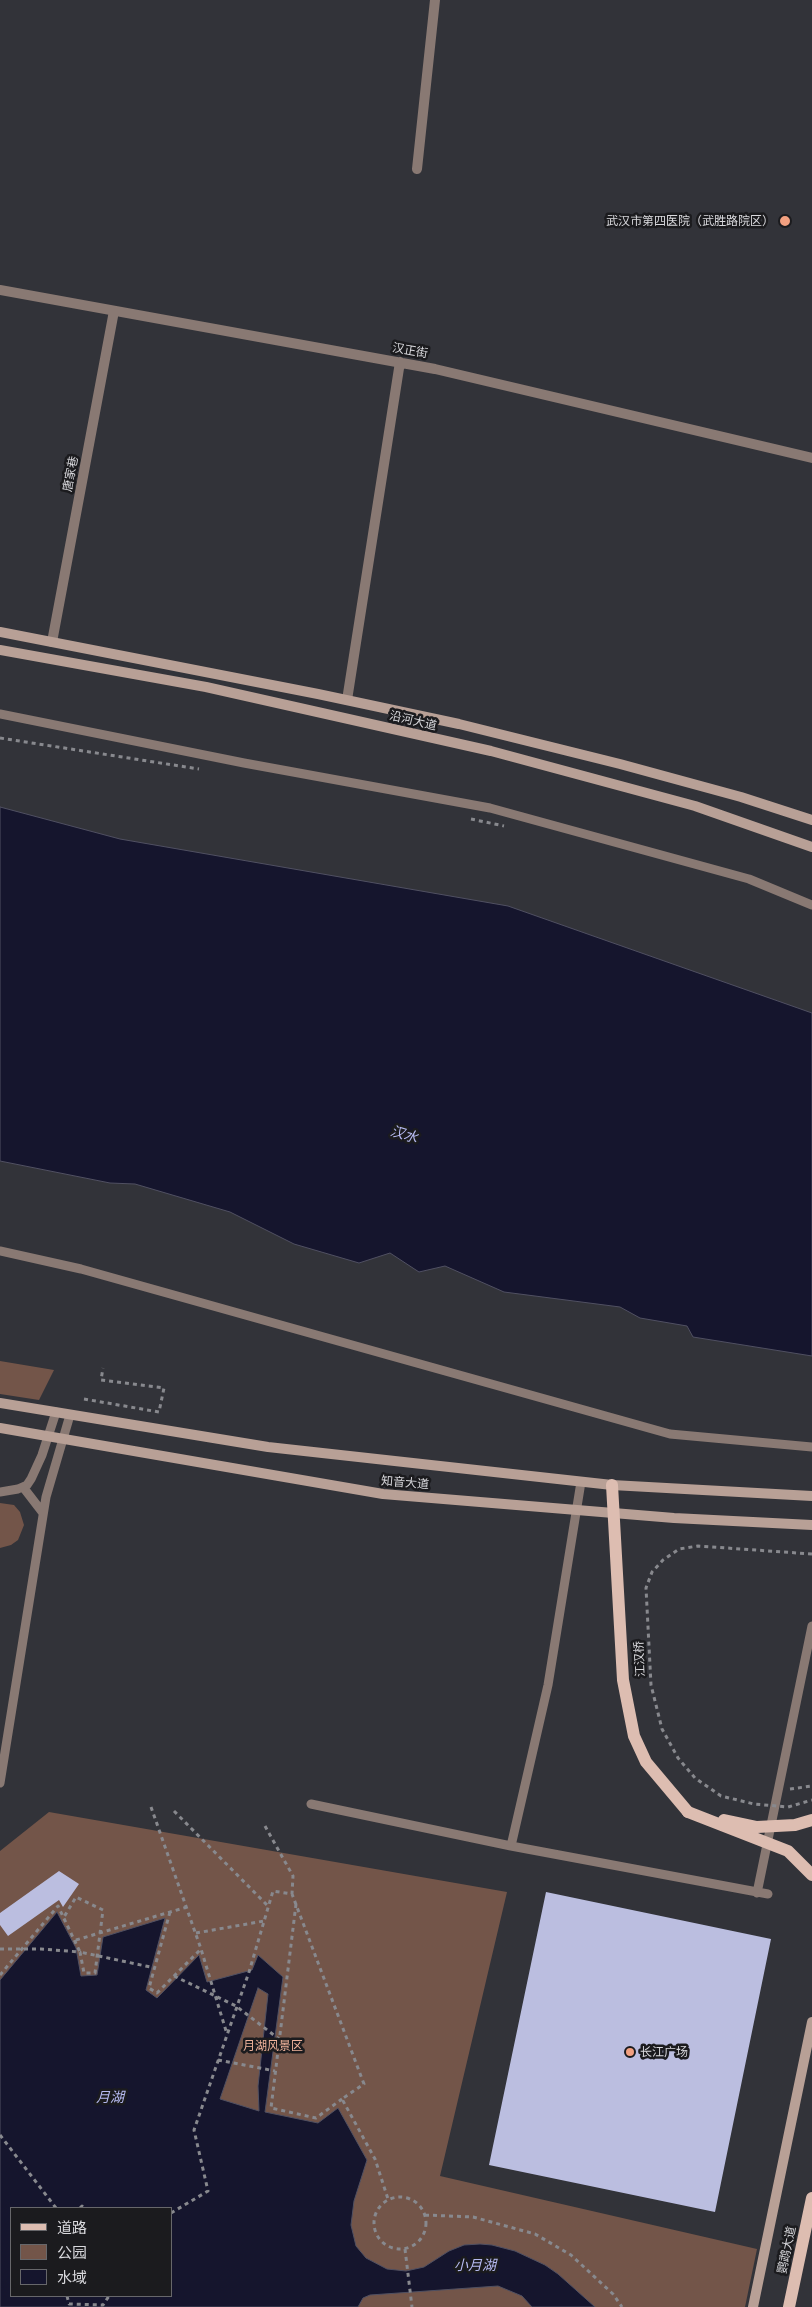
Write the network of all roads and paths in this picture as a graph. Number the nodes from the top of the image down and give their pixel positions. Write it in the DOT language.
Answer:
graph roads {
  1 [pos="435,0"];
  2 [pos="417,169"];
  3 [pos="0,290"];
  4 [pos="114,311"];
  5 [pos="400,362"];
  6 [pos="812,458"];
  7 [pos="0,632"];
  8 [pos="52,642"];
  9 [pos="0,650"];
  10 [pos="347,700"];
  11 [pos="0,714"];
  12 [pos="0,738"];
  13 [pos="203,769"];
  14 [pos="470,819"];
  15 [pos="812,820"];
  16 [pos="508,827"];
  17 [pos="812,847"];
  18 [pos="812,905"];
  19 [pos="0,1251"];
  20 [pos="103,1368"];
  21 [pos="84,1398"];
  22 [pos="0,1403"];
  23 [pos="56,1412"];
  24 [pos="70,1415"];
  25 [pos="0,1428"];
  26 [pos="49,1436"];
  27 [pos="64,1438"];
  28 [pos="812,1447"];
  29 [pos="581,1482"];
  30 [pos="612,1485"];
  31 [pos="23,1487"];
  32 [pos="0,1492"];
  33 [pos="812,1496"];
  34 [pos="576,1510"];
  35 [pos="43,1513"];
  36 [pos="614,1513"];
  37 [pos="812,1525"];
  38 [pos="812,1554"];
  39 [pos="812,1626"];
  40 [pos="0,1783"];
  41 [pos="812,1786"];
  42 [pos="790,1789"];
  43 [pos="812,1800"];
  44 [pos="311,1804"];
  45 [pos="151,1807"];
  46 [pos="174,1811"];
  47 [pos="688,1812"];
  48 [pos="812,1820"];
  49 [pos="265,1826"];
  50 [pos="511,1846"];
  51 [pos="812,1875"];
  52 [pos="757,1893"];
  53 [pos="292,1894"];
  54 [pos="768,1894"];
  55 [pos="296,1904"];
  56 [pos="268,1906"];
  57 [pos="187,1907"];
  58 [pos="170,1912"];
  59 [pos="64,1917"];
  60 [pos="264,1921"];
  61 [pos="100,1932"];
  62 [pos="196,1933"];
  63 [pos="76,1940"];
  64 [pos="25,1948"];
  65 [pos="0,1949"];
  66 [pos="201,1949"];
  67 [pos="78,1952"];
  68 [pos="99,1955"];
  69 [pos="153,1968"];
  70 [pos="0,1975"];
  71 [pos="174,1976"];
  72 [pos="214,1994"];
  73 [pos="236,2006"];
  74 [pos="812,2022"];
  75 [pos="227,2034"];
  76 [pos="279,2039"];
  77 [pos="218,2060"];
  78 [pos="273,2071"];
  79 [pos="342,2099"];
  80 [pos="0,2135"];
  81 [pos="812,2198"];
  82 [pos="388,2199"];
  83 [pos="55,2207"];
  84 [pos="172,2212"];
  85 [pos="425,2215"];
  86 [pos="405,2249"];
  87 [pos="66,2297"];
  88 [pos="108,2297"];
  89 [pos="412,2305"];
  90 [pos="622,2307"];
  91 [pos="753,2307"];
  92 [pos="789,2307"];
  1 -- 2 [label="street"];
  3 -- 4 [label="street, 汉正街"];
  4 -- 5 [label="street, 汉正街"];
  4 -- 8 [label="street, 唐家巷"];
  5 -- 6 [label="street, 汉正街"];
  5 -- 10 [label="street"];
  7 -- 8 [label="main road, 沿河大道"];
  8 -- 10 [label="main road, 沿河大道"];
  9 -- 17 [label="main road, 沿河大道"];
  10 -- 15 [label="main road, 沿河大道"];
  11 -- 18 [label="lane"];
  12 -- 13 [label="path"];
  14 -- 16 [label="path"];
  19 -- 28 [label="lane"];
  20 -- 21 [label="path"];
  22 -- 23 [label="main road, 知音大道"];
  23 -- 24 [label="main road, 知音大道"];
  23 -- 26 [label="lane"];
  24 -- 27 [label="lane"];
  24 -- 29 [label="main road, 知音大道"];
  25 -- 26 [label="main road, 知音大道"];
  26 -- 27 [label="main road, 知音大道"];
  26 -- 31 [label="lane"];
  27 -- 34 [label="main road, 知音大道"];
  27 -- 35 [label="lane"];
  29 -- 30 [label="main road, 知音大道"];
  29 -- 34 [label="lane"];
  30 -- 33 [label="main road, 知音大道"];
  30 -- 36 [label="main road"];
  31 -- 32 [label="lane"];
  31 -- 35 [label="lane"];
  34 -- 36 [label="main road, 知音大道"];
  34 -- 50 [label="lane"];
  35 -- 40 [label="lane"];
  36 -- 37 [label="main road, 知音大道"];
  36 -- 47 [label="main road"];
  38 -- 43 [label="path, 江汉桥, bridge"];
  39 -- 52 [label="lane"];
  41 -- 42 [label="path"];
  44 -- 50 [label="lane"];
  45 -- 57 [label="path"];
  46 -- 56 [label="path"];
  47 -- 48 [label="main road, bridge"];
  47 -- 51 [label="main road, bridge"];
  49 -- 53 [label="path"];
  50 -- 52 [label="lane"];
  52 -- 54 [label="lane"];
  53 -- 55 [label="path"];
  53 -- 56 [label="path"];
  55 -- 76 [label="path"];
  55 -- 79 [label="path"];
  56 -- 60 [label="path"];
  57 -- 58 [label="path"];
  57 -- 62 [label="path"];
  58 -- 61 [label="path"];
  58 -- 69 [label="path"];
  59 -- 61 [label="path"];
  59 -- 63 [label="path"];
  59 -- 64 [label="path"];
  60 -- 62 [label="path"];
  60 -- 73 [label="path"];
  61 -- 63 [label="path"];
  61 -- 68 [label="path"];
  62 -- 66 [label="path"];
  63 -- 67 [label="path"];
  64 -- 65 [label="path"];
  64 -- 67 [label="path"];
  64 -- 70 [label="path"];
  66 -- 71 [label="path"];
  66 -- 72 [label="path"];
  67 -- 68 [label="path"];
  67 -- 68 [label="path"];
  68 -- 69 [label="path"];
  69 -- 71 [label="path"];
  71 -- 72 [label="path"];
  72 -- 73 [label="path"];
  72 -- 75 [label="path"];
  73 -- 75 [label="path"];
  73 -- 76 [label="path"];
  74 -- 91 [label="main road"];
  75 -- 77 [label="path"];
  76 -- 78 [label="path"];
  77 -- 78 [label="path"];
  77 -- 84 [label="path"];
  78 -- 79 [label="path"];
  79 -- 82 [label="path"];
  80 -- 83 [label="path"];
  81 -- 92 [label="main road, 鹦鹉大道"];
  82 -- 85 [label="path"];
  82 -- 86 [label="path"];
  85 -- 86 [label="path"];
  85 -- 90 [label="path"];
  86 -- 89 [label="path"];
  87 -- 88 [label="path"];
}
